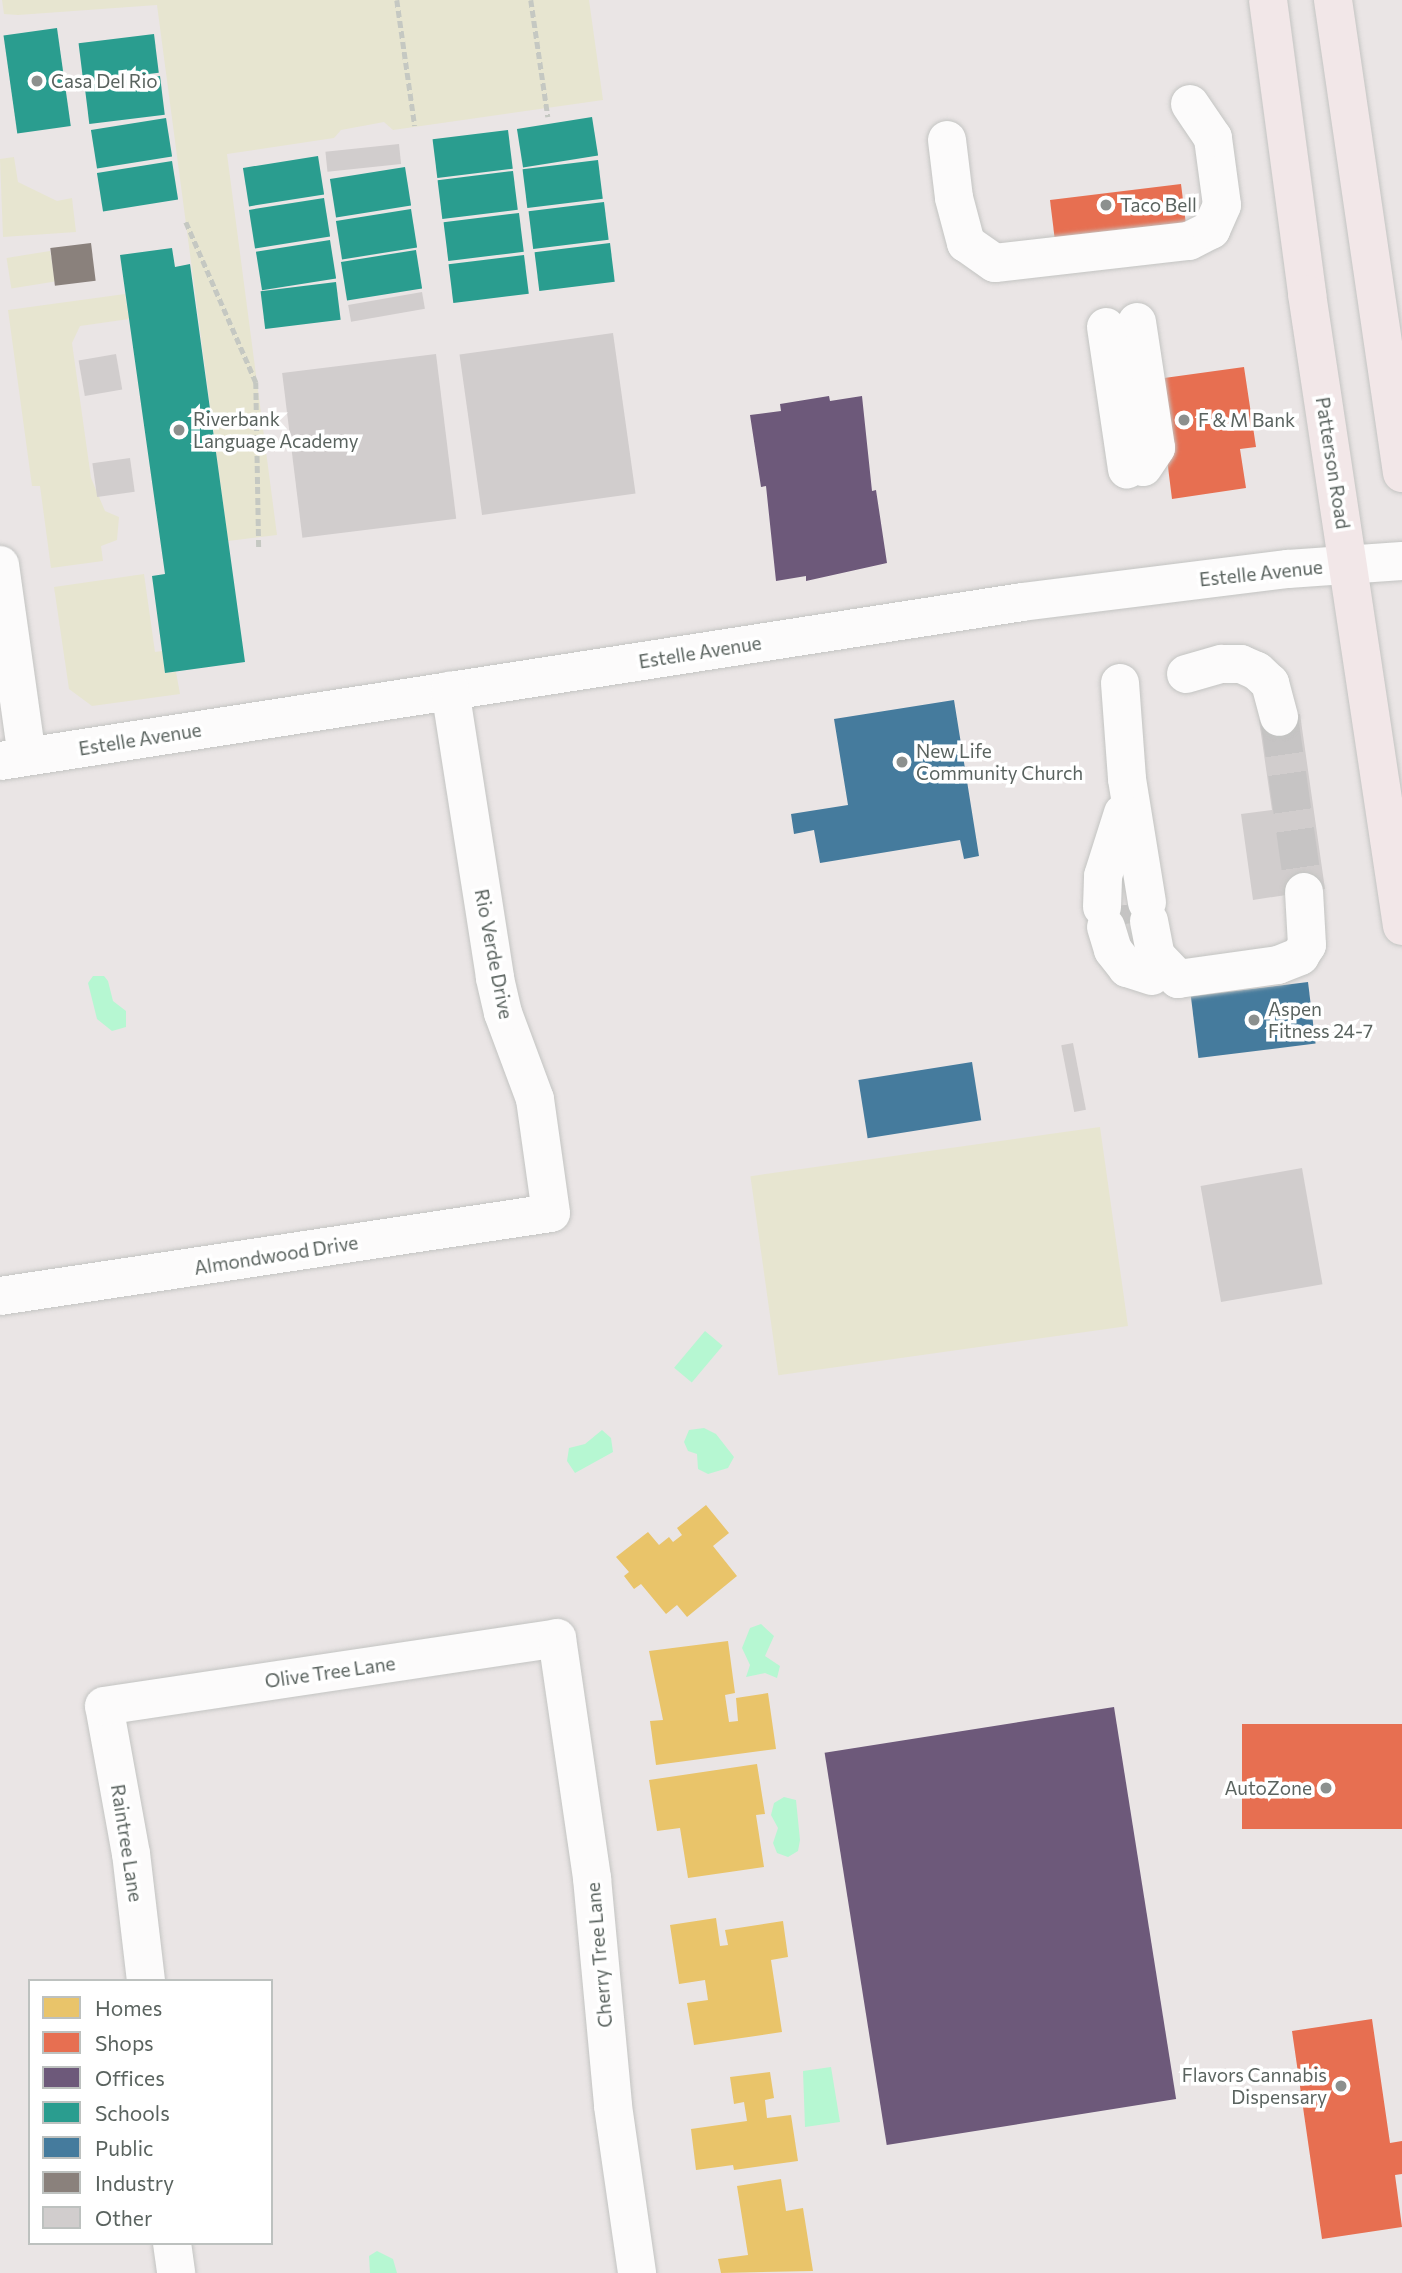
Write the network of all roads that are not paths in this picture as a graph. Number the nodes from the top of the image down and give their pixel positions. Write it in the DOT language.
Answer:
graph roads {
  1 [pos="1268,0"];
  2 [pos="1333,0"];
  3 [pos="1190,104"];
  4 [pos="947,140"];
  5 [pos="1122,325"];
  6 [pos="1135,468"];
  7 [pos="1402,473"];
  8 [pos="1402,561"];
  9 [pos="1349,564"];
  10 [pos="0,565"];
  11 [pos="1186,674"];
  12 [pos="1120,682"];
  13 [pos="450,691"];
  14 [pos="1279,717"];
  15 [pos="13,758"];
  16 [pos="1304,892"];
  17 [pos="1402,926"];
  18 [pos="551,1213"];
  19 [pos="0,1296"];
  20 [pos="556,1638"];
  21 [pos="104,1706"];
  22 [pos="146,1979"];
  23 [pos="172,2245"];
  24 [pos="176,2273"];
  25 [pos="637,2273"];
  1 -- 9 [label="main road, Patterson Road"];
  2 -- 7 [label="main road"];
  3 -- 4 [label="street"];
  5 -- 6 [label="street"];
  8 -- 9 [label="street, Estelle Avenue"];
  9 -- 13 [label="street, Estelle Avenue"];
  9 -- 17 [label="main road, Patterson Road"];
  10 -- 15 [label="street"];
  11 -- 14 [label="street"];
  12 -- 16 [label="street"];
  13 -- 15 [label="street, Estelle Avenue"];
  13 -- 18 [label="street, Rio Verde Drive"];
  18 -- 19 [label="street, Almondwood Drive"];
  20 -- 21 [label="street, Olive Tree Lane"];
  20 -- 25 [label="street, Cherry Tree Lane"];
  21 -- 22 [label="street, Raintree Lane"];
  23 -- 24 [label="street"];
}
